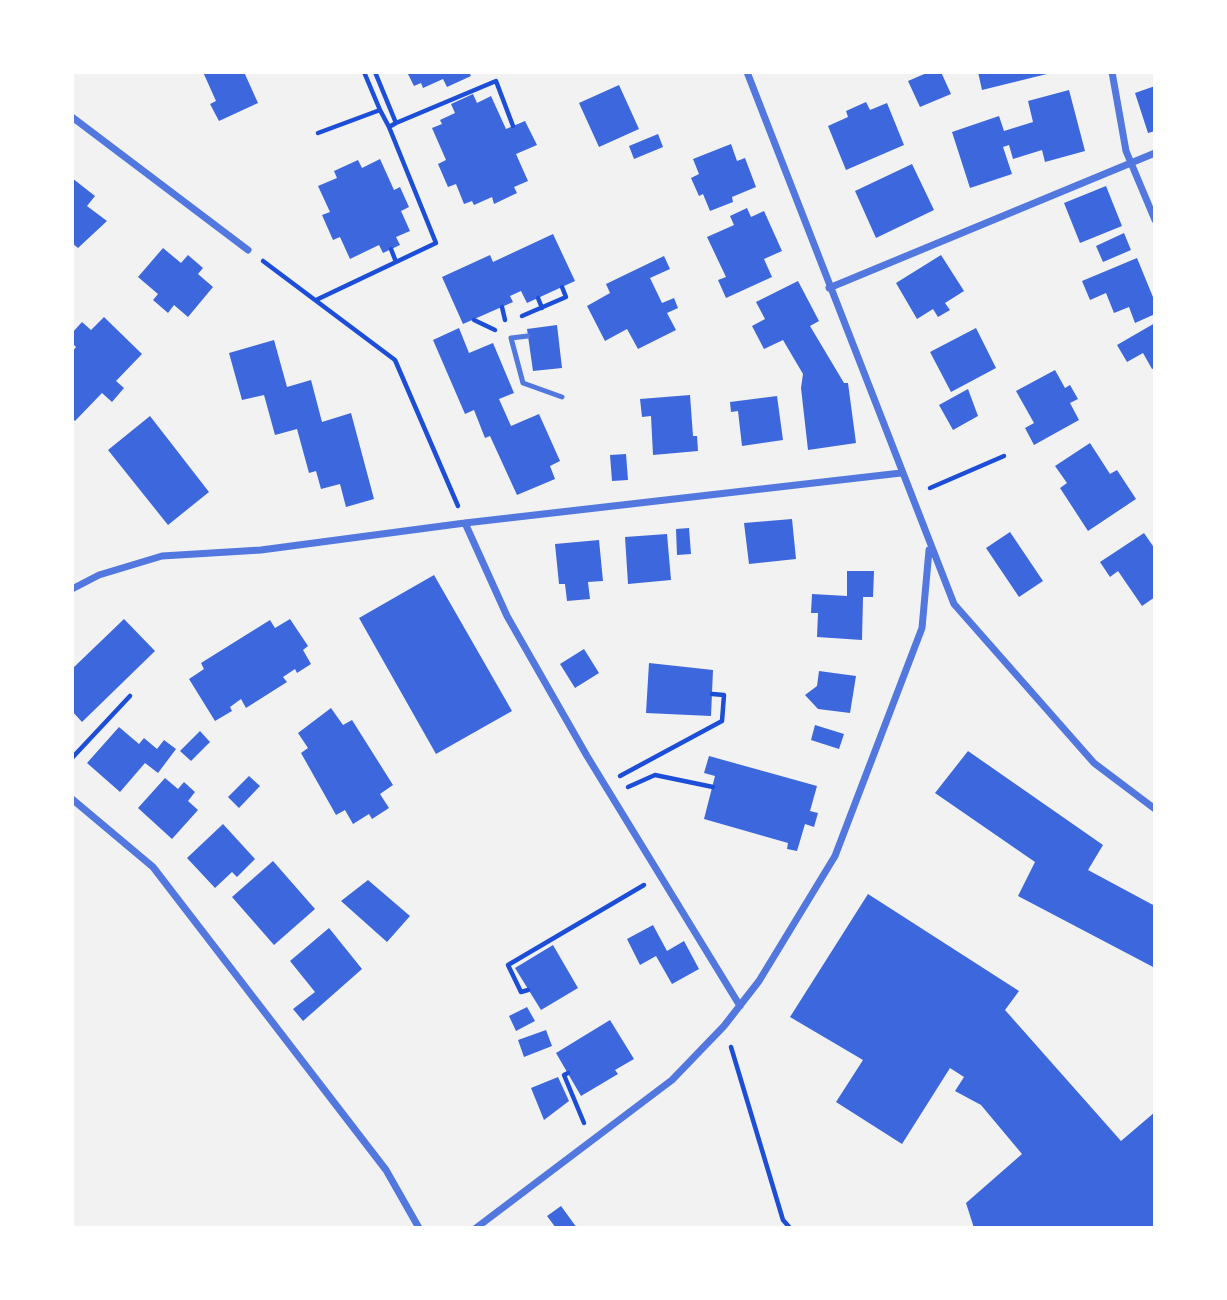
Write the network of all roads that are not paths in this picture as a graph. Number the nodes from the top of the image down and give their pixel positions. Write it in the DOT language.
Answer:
graph roads {
  1 [pos="747,72"];
  2 [pos="1112,72"];
  3 [pos="72,117"];
  4 [pos="1155,153"];
  5 [pos="1131,163"];
  6 [pos="1155,220"];
  7 [pos="248,250"];
  8 [pos="829,288"];
  9 [pos="528,336"];
  10 [pos="562,397"];
  11 [pos="901,473"];
  12 [pos="465,523"];
  13 [pos="929,545"];
  14 [pos="72,589"];
  15 [pos="72,799"];
  16 [pos="1155,809"];
  17 [pos="740,1006"];
  18 [pos="419,1228"];
  19 [pos="476,1228"];
  1 -- 8 [label="street"];
  2 -- 5 [label="street"];
  3 -- 7 [label="street"];
  4 -- 5 [label="street"];
  5 -- 6 [label="street"];
  5 -- 8 [label="street"];
  8 -- 11 [label="street"];
  9 -- 10 [label="lane"];
  11 -- 12 [label="street"];
  11 -- 13 [label="street"];
  12 -- 14 [label="street"];
  12 -- 17 [label="street"];
  13 -- 16 [label="street"];
  13 -- 17 [label="street"];
  15 -- 18 [label="street"];
  17 -- 19 [label="street"];
}
